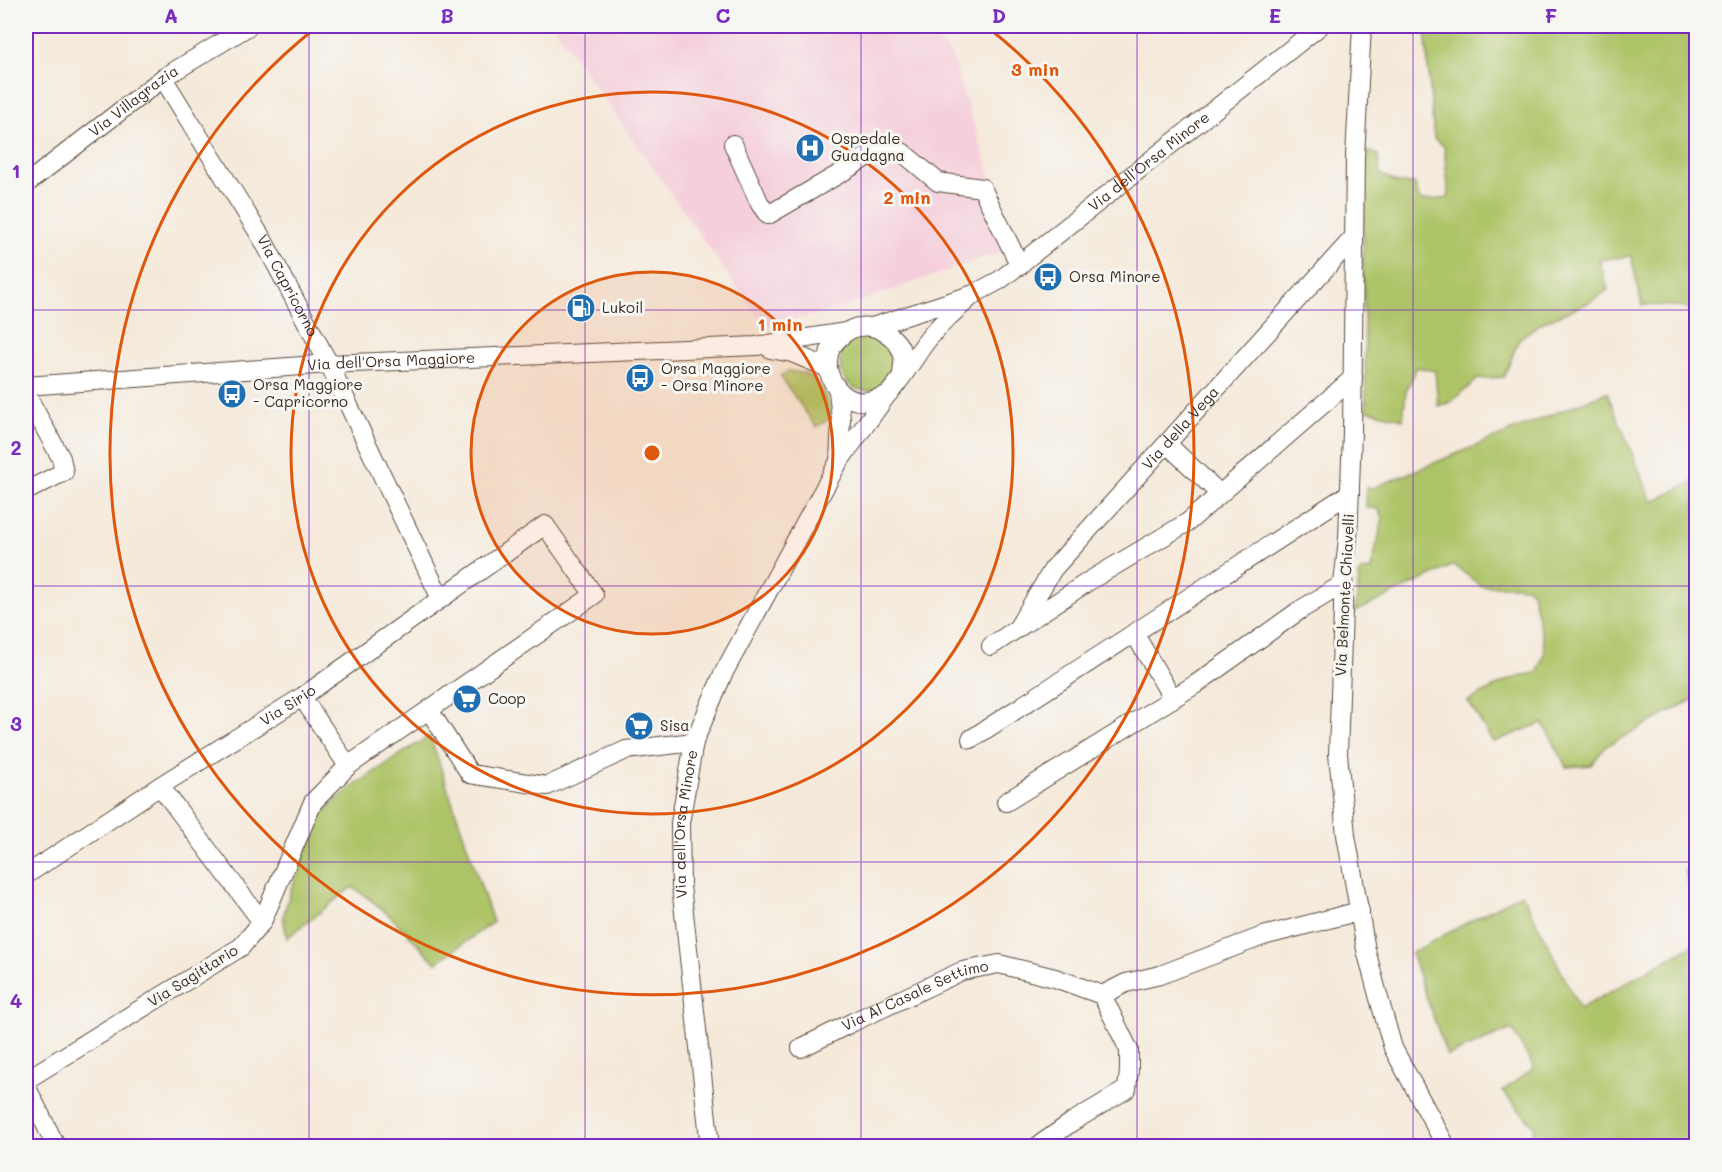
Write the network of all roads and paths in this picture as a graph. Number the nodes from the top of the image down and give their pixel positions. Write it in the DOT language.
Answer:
graph roads {
  1 [pos="249,26"];
  2 [pos="1320,26"];
  3 [pos="1362,26"];
  4 [pos="164,78"];
  5 [pos="733,144"];
  6 [pos="26,184"];
  7 [pos="1354,237"];
  8 [pos="1020,266"];
  9 [pos="974,294"];
  10 [pos="872,327"];
  11 [pos="846,332"];
  12 [pos="756,346"];
  13 [pos="329,364"];
  14 [pos="828,368"];
  15 [pos="902,375"];
  16 [pos="1353,378"];
  17 [pos="26,386"];
  18 [pos="838,390"];
  19 [pos="26,394"];
  20 [pos="887,395"];
  21 [pos="1167,444"];
  22 [pos="838,463"];
  23 [pos="26,491"];
  24 [pos="1350,493"];
  25 [pos="1220,494"];
  26 [pos="544,525"];
  27 [pos="1343,584"];
  28 [pos="441,599"];
  29 [pos="1017,629"];
  30 [pos="1134,633"];
  31 [pos="992,646"];
  32 [pos="302,697"];
  33 [pos="1173,699"];
  34 [pos="429,710"];
  35 [pos="971,739"];
  36 [pos="694,742"];
  37 [pos="348,766"];
  38 [pos="160,786"];
  39 [pos="1006,802"];
  40 [pos="26,875"];
  41 [pos="1360,912"];
  42 [pos="262,921"];
  43 [pos="1102,995"];
  44 [pos="801,1048"];
  45 [pos="26,1080"];
  46 [pos="26,1086"];
  47 [pos="56,1146"];
  48 [pos="710,1146"];
  49 [pos="1038,1146"];
  50 [pos="1446,1146"];
  1 -- 4 [label="street, Via Villagrazia"];
  2 -- 8 [label="street, Via dell'Orsa Minore"];
  3 -- 7 [label="street, Via Belmonte Chiavelli"];
  4 -- 6 [label="street, Via Villagrazia"];
  4 -- 13 [label="street, Via Capricorno"];
  5 -- 8 [label="street"];
  7 -- 16 [label="street, Via Belmonte Chiavelli"];
  7 -- 21 [label="street, Via della Vega"];
  8 -- 9 [label="street, Via dell'Orsa Minore"];
  9 -- 10 [label="street"];
  9 -- 15 [label="street"];
  10 -- 11 [label="street"];
  10 -- 15 [label="street"];
  11 -- 12 [label="street"];
  11 -- 14 [label="street"];
  12 -- 13 [label="street, Via dell'Orsa Maggiore"];
  12 -- 14 [label="street"];
  13 -- 17 [label="street, Via dell'Orsa Maggiore"];
  13 -- 28 [label="street, Via Capricorno"];
  14 -- 18 [label="street"];
  15 -- 20 [label="street"];
  16 -- 24 [label="street, Via Belmonte Chiavelli"];
  16 -- 25 [label="street"];
  18 -- 20 [label="street"];
  18 -- 22 [label="street"];
  19 -- 23 [label="street"];
  20 -- 22 [label="street, Via dell'Orsa Minore"];
  21 -- 25 [label="street"];
  21 -- 29 [label="street, Via della Vega"];
  22 -- 36 [label="street, Via dell'Orsa Minore"];
  24 -- 27 [label="street, Via Belmonte Chiavelli"];
  24 -- 30 [label="street"];
  25 -- 29 [label="street"];
  26 -- 28 [label="street, Via Sirio"];
  26 -- 34 [label="street, Via Sagittario"];
  27 -- 33 [label="street"];
  27 -- 41 [label="street, Via Belmonte Chiavelli"];
  28 -- 32 [label="street, Via Sirio"];
  29 -- 31 [label="street"];
  30 -- 33 [label="street"];
  30 -- 35 [label="street"];
  32 -- 37 [label="street"];
  32 -- 38 [label="street, Via Sirio"];
  33 -- 39 [label="street"];
  34 -- 36 [label="street"];
  34 -- 37 [label="street, Via Sagittario"];
  36 -- 48 [label="street, Via dell'Orsa Minore"];
  37 -- 42 [label="street, Via Sagittario"];
  38 -- 40 [label="street, Via Sirio"];
  38 -- 42 [label="street"];
  41 -- 43 [label="street"];
  41 -- 50 [label="street, Via Belmonte Chiavelli"];
  42 -- 45 [label="street, Via Sagittario"];
  43 -- 44 [label="street, Via Al Casale Settimo"];
  43 -- 49 [label="street"];
  46 -- 47 [label="street"];
}
